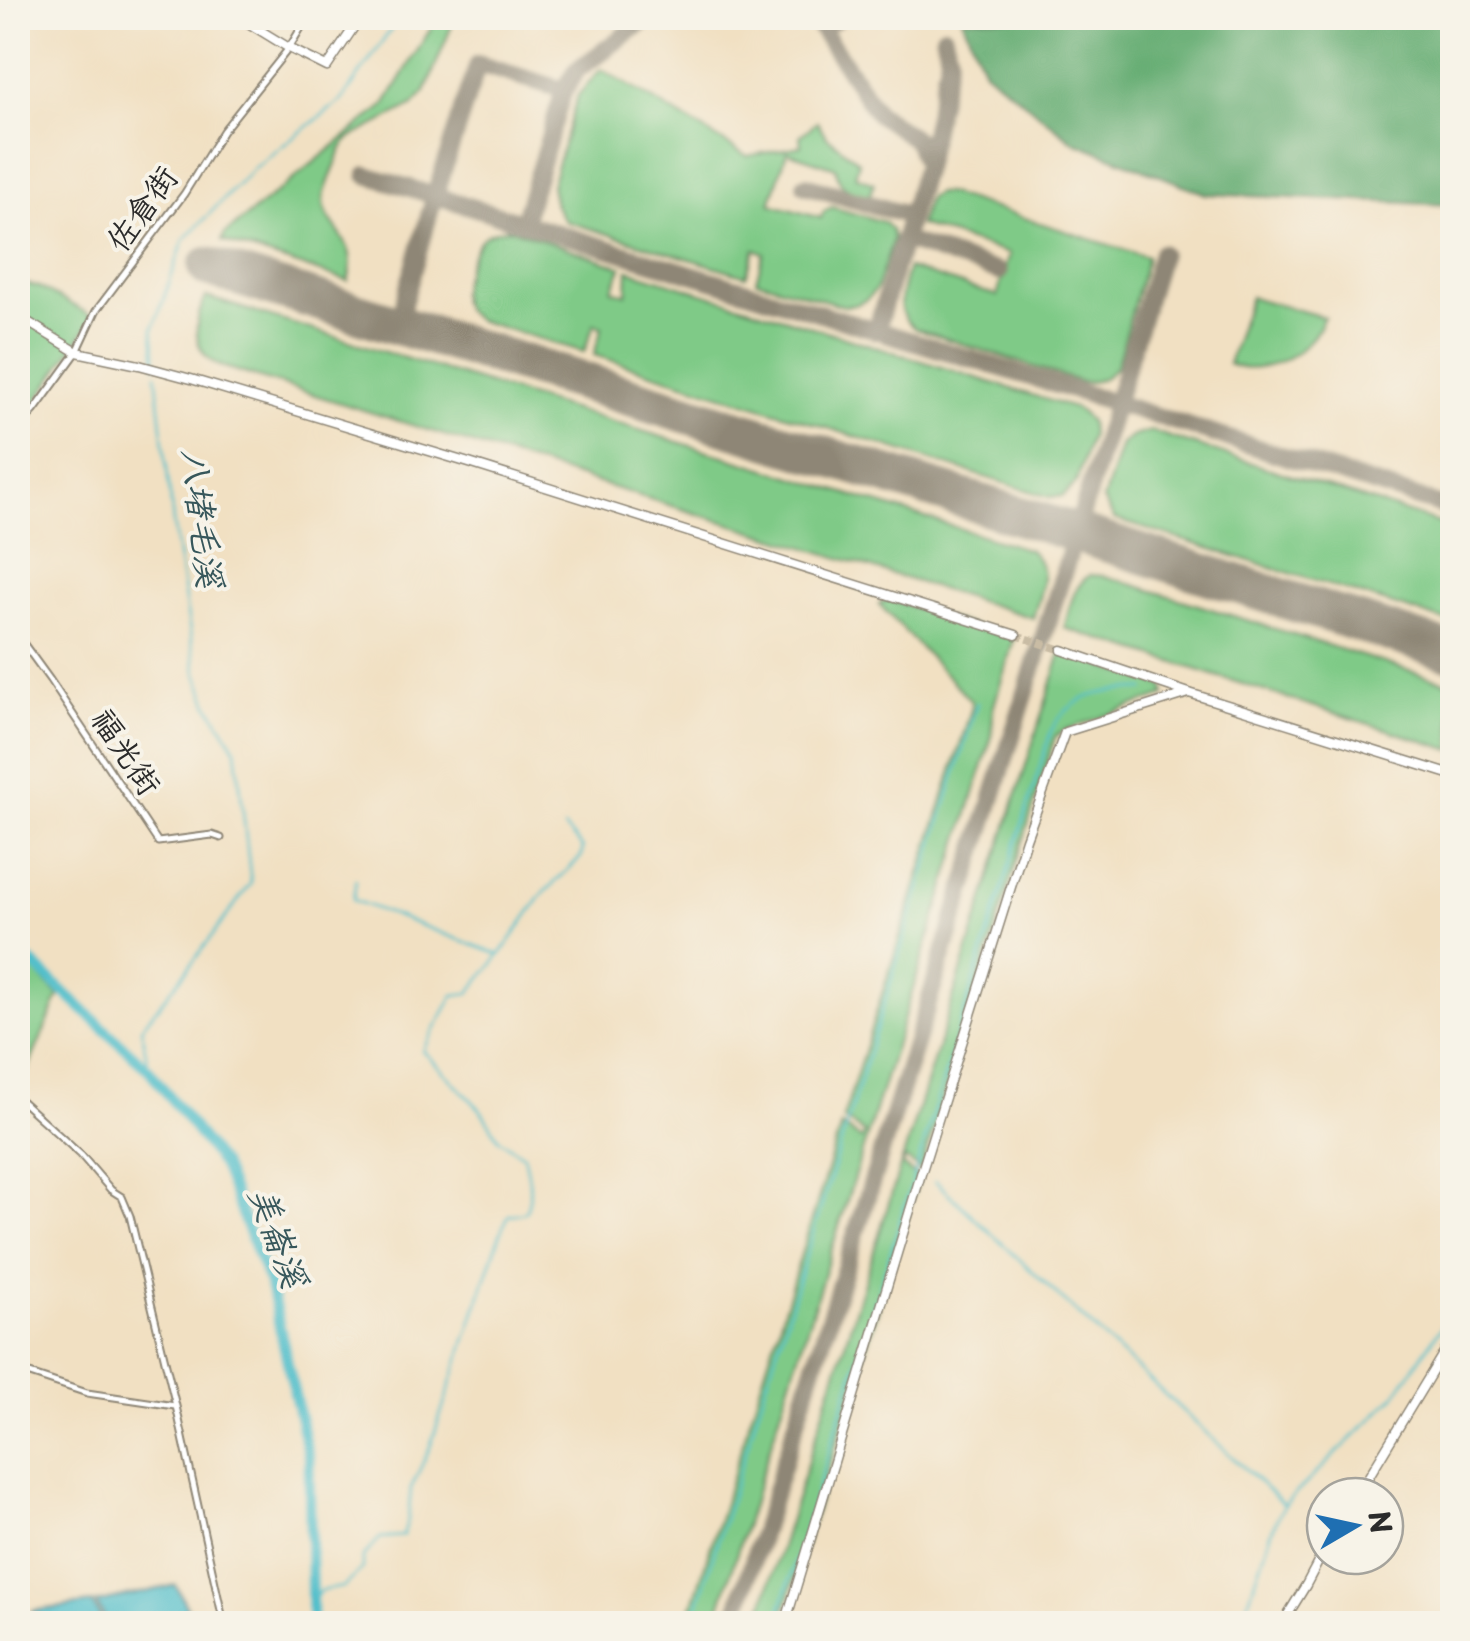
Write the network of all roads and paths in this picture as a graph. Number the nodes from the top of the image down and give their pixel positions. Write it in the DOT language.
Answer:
graph roads {
  1 [pos="240,18"];
  2 [pos="306,18"];
  3 [pos="360,18"];
  4 [pos="289,48"];
  5 [pos="18,198"];
  6 [pos="18,228"];
  7 [pos="18,316"];
  8 [pos="77,352"];
  9 [pos="18,428"];
  10 [pos="1016,635"];
  11 [pos="18,636"];
  12 [pos="1062,650"];
  13 [pos="1189,694"];
  14 [pos="1452,775"];
  15 [pos="221,838"];
  16 [pos="18,1098"];
  17 [pos="1452,1338"];
  18 [pos="18,1370"];
  19 [pos="176,1406"];
  20 [pos="1369,1476"];
  21 [pos="1311,1576"];
  22 [pos="224,1624"];
  23 [pos="785,1624"];
  24 [pos="1282,1624"];
  1 -- 4 [label="street"];
  2 -- 4 [label="street, 佐倉街"];
  3 -- 4 [label="street"];
  4 -- 8 [label="street, 佐倉街"];
  5 -- 6 [label="street"];
  7 -- 8 [label="street"];
  8 -- 9 [label="street, 佐倉街"];
  8 -- 10 [label="street"];
  11 -- 15 [label="street, 福光街"];
  12 -- 13 [label="street"];
  13 -- 14 [label="street"];
  13 -- 23 [label="street"];
  16 -- 19 [label="street"];
  17 -- 20 [label="street"];
  18 -- 19 [label="street"];
  19 -- 22 [label="street"];
  21 -- 24 [label="street"];
}
